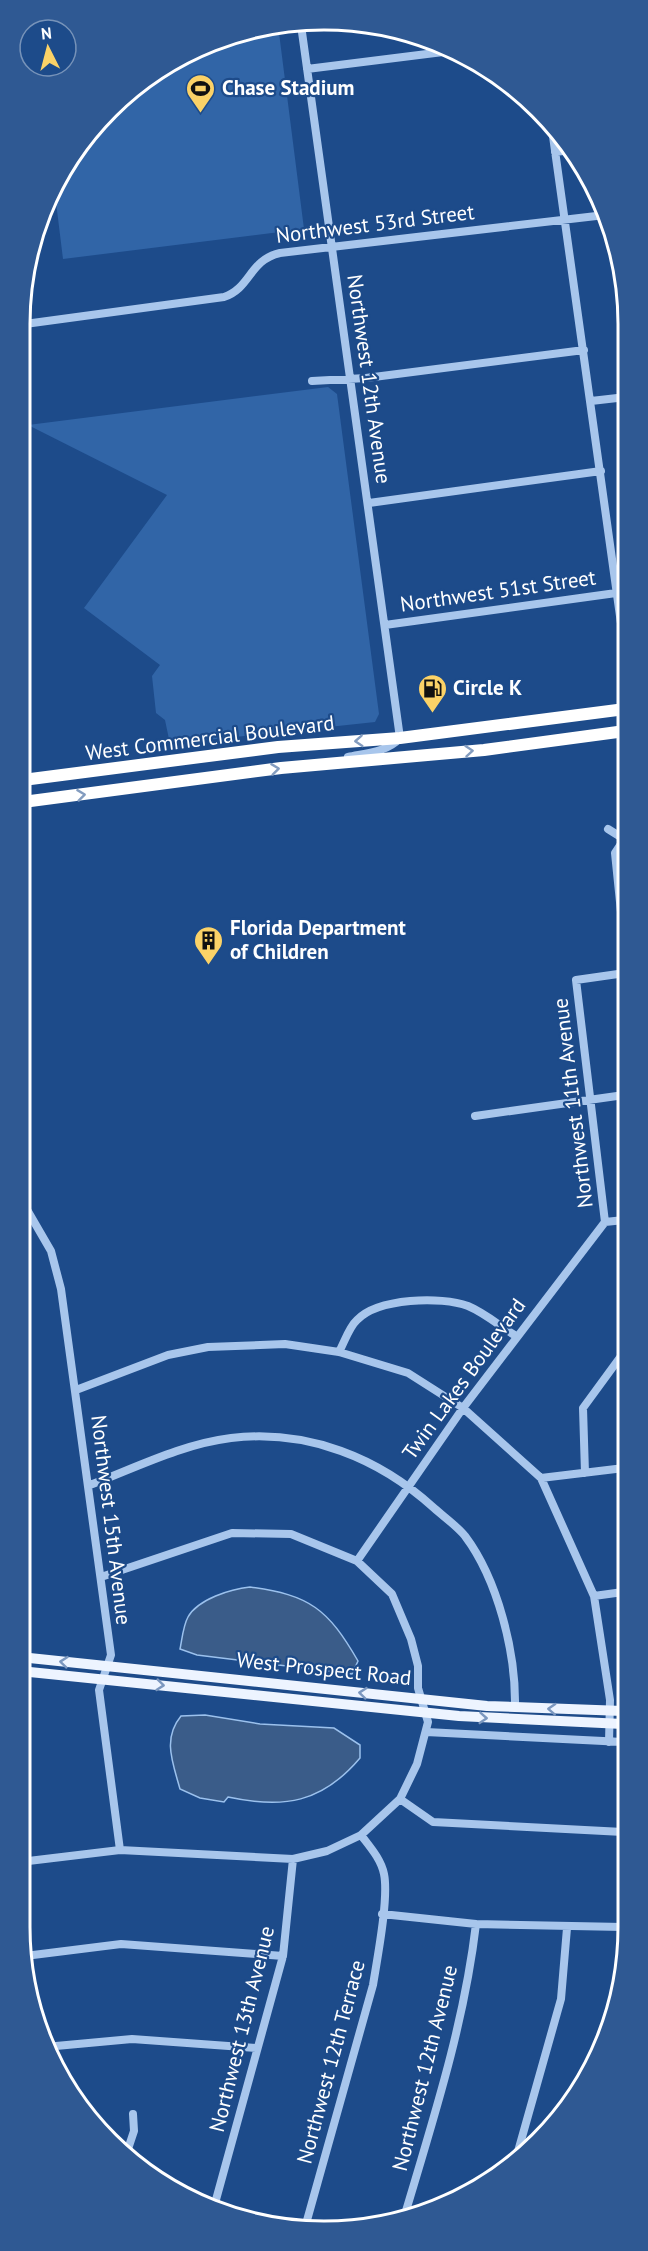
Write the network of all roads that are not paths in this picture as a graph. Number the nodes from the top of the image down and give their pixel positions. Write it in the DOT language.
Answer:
graph roads {
  1 [pos="302,31"];
  2 [pos="438,53"];
  3 [pos="306,69"];
  4 [pos="553,141"];
  5 [pos="561,151"];
  6 [pos="555,152"];
  7 [pos="598,216"];
  8 [pos="566,220"];
  9 [pos="333,247"];
  10 [pos="30,323"];
  11 [pos="584,350"];
  12 [pos="351,378"];
  13 [pos="312,381"];
  14 [pos="618,398"];
  15 [pos="591,402"];
  16 [pos="601,471"];
  17 [pos="369,503"];
  18 [pos="616,593"];
  19 [pos="618,606"];
  20 [pos="385,625"];
  21 [pos="618,710"];
  22 [pos="558,718"];
  23 [pos="618,732"];
  24 [pos="400,738"];
  25 [pos="428,755"];
  26 [pos="307,766"];
  27 [pos="30,779"];
  28 [pos="30,801"];
  29 [pos="608,829"];
  30 [pos="618,835"];
  31 [pos="618,848"];
  32 [pos="618,882"];
  33 [pos="618,975"];
  34 [pos="618,1096"];
  35 [pos="589,1100"];
  36 [pos="475,1116"];
  37 [pos="30,1215"];
  38 [pos="618,1221"];
  39 [pos="605,1222"];
  40 [pos="516,1336"];
  41 [pos="339,1353"];
  42 [pos="618,1360"];
  43 [pos="76,1390"];
  44 [pos="463,1408"];
  45 [pos="618,1469"];
  46 [pos="585,1473"];
  47 [pos="542,1478"];
  48 [pos="90,1485"];
  49 [pos="408,1485"];
  50 [pos="357,1561"];
  51 [pos="101,1577"];
  52 [pos="618,1594"];
  53 [pos="594,1596"];
  54 [pos="30,1658"];
  55 [pos="107,1666"];
  56 [pos="30,1672"];
  57 [pos="102,1679"];
  58 [pos="421,1699"];
  59 [pos="515,1707"];
  60 [pos="610,1711"];
  61 [pos="618,1711"];
  62 [pos="425,1713"];
  63 [pos="610,1724"];
  64 [pos="618,1724"];
  65 [pos="426,1732"];
  66 [pos="609,1742"];
  67 [pos="618,1742"];
  68 [pos="400,1799"];
  69 [pos="618,1832"];
  70 [pos="361,1834"];
  71 [pos="120,1850"];
  72 [pos="293,1859"];
  73 [pos="30,1861"];
  74 [pos="382,1914"];
  75 [pos="476,1924"];
  76 [pos="618,1927"];
  77 [pos="567,1928"];
  78 [pos="32,1955"];
  79 [pos="284,1956"];
  80 [pos="55,2046"];
  81 [pos="257,2048"];
  82 [pos="133,2114"];
  83 [pos="129,2147"];
  84 [pos="519,2147"];
  85 [pos="216,2201"];
  86 [pos="406,2209"];
  87 [pos="307,2220"];
  1 -- 3 [label="street, Northwest 12th Avenue"];
  2 -- 3 [label="street"];
  3 -- 9 [label="street, Northwest 12th Avenue"];
  4 -- 6 [label="street"];
  5 -- 6 [label="street"];
  6 -- 8 [label="street"];
  7 -- 8 [label="street, Northwest 53rd Street"];
  8 -- 9 [label="street, Northwest 53rd Street"];
  8 -- 11 [label="street"];
  9 -- 10 [label="street, Northwest 53rd Street"];
  9 -- 12 [label="street, Northwest 12th Avenue"];
  11 -- 12 [label="street"];
  11 -- 15 [label="street"];
  12 -- 13 [label="street"];
  12 -- 17 [label="street, Northwest 12th Avenue"];
  14 -- 15 [label="street"];
  15 -- 16 [label="street"];
  16 -- 17 [label="street"];
  16 -- 18 [label="street"];
  17 -- 20 [label="street, Northwest 12th Avenue"];
  18 -- 19 [label="street"];
  18 -- 20 [label="street, Northwest 51st Street"];
  20 -- 24 [label="street, Northwest 12th Avenue"];
  21 -- 22 [label="highway, West Commercial Boulevard"];
  22 -- 24 [label="highway, West Commercial Boulevard"];
  22 -- 25 [label="highway"];
  25 -- 23 [label="highway, West Commercial Boulevard, one-way"];
  24 -- 26 [label="street, West Commercial Boulevard"];
  24 -- 27 [label="highway, West Commercial Boulevard, one-way"];
  25 -- 26 [label="highway, West Commercial Boulevard"];
  28 -- 26 [label="highway, West Commercial Boulevard, one-way"];
  29 -- 30 [label="street"];
  31 -- 32 [label="street"];
  33 -- 35 [label="street, Northwest 11th Avenue"];
  34 -- 35 [label="street"];
  35 -- 36 [label="street"];
  35 -- 39 [label="street, Northwest 11th Avenue"];
  37 -- 43 [label="street, Northwest 15th Avenue"];
  38 -- 39 [label="street"];
  39 -- 40 [label="street, Twin Lakes Boulevard"];
  40 -- 41 [label="street"];
  40 -- 44 [label="street, Twin Lakes Boulevard"];
  41 -- 43 [label="street"];
  41 -- 44 [label="street"];
  42 -- 46 [label="street"];
  43 -- 48 [label="street, Northwest 15th Avenue"];
  44 -- 47 [label="street"];
  44 -- 49 [label="street, Twin Lakes Boulevard"];
  45 -- 46 [label="street"];
  46 -- 47 [label="street"];
  47 -- 53 [label="street"];
  48 -- 49 [label="street"];
  48 -- 51 [label="street, Northwest 15th Avenue"];
  49 -- 50 [label="street, Twin Lakes Boulevard"];
  49 -- 59 [label="street"];
  50 -- 51 [label="street"];
  50 -- 58 [label="street"];
  51 -- 55 [label="street, Northwest 15th Avenue"];
  52 -- 53 [label="street"];
  53 -- 60 [label="street"];
  55 -- 54 [label="main road, West Prospect Road, one-way"];
  55 -- 57 [label="street, Northwest 15th Avenue"];
  58 -- 55 [label="main road, West Prospect Road, one-way"];
  56 -- 57 [label="main road, West Prospect Road"];
  57 -- 62 [label="main road, West Prospect Road, one-way"];
  57 -- 71 [label="street, Northwest 15th Avenue"];
  58 -- 59 [label="main road, West Prospect Road"];
  58 -- 62 [label="street"];
  60 -- 59 [label="main road, West Prospect Road, one-way"];
  60 -- 61 [label="main road, West Prospect Road"];
  60 -- 63 [label="street"];
  62 -- 63 [label="main road, West Prospect Road, one-way"];
  62 -- 65 [label="street"];
  63 -- 64 [label="main road, West Prospect Road"];
  63 -- 66 [label="street"];
  65 -- 66 [label="street"];
  65 -- 68 [label="street"];
  66 -- 67 [label="street"];
  68 -- 69 [label="street"];
  68 -- 70 [label="street"];
  70 -- 72 [label="street"];
  70 -- 74 [label="street, Northwest 12th Terrace"];
  71 -- 72 [label="street"];
  71 -- 73 [label="street"];
  72 -- 79 [label="street, Northwest 13th Avenue"];
  74 -- 75 [label="street"];
  74 -- 87 [label="street, Northwest 12th Terrace"];
  75 -- 77 [label="street"];
  75 -- 86 [label="street, Northwest 12th Avenue"];
  76 -- 77 [label="street"];
  77 -- 84 [label="street"];
  78 -- 79 [label="street"];
  79 -- 81 [label="street, Northwest 13th Avenue"];
  80 -- 81 [label="street"];
  81 -- 85 [label="street, Northwest 13th Avenue"];
  82 -- 83 [label="street"];
}
